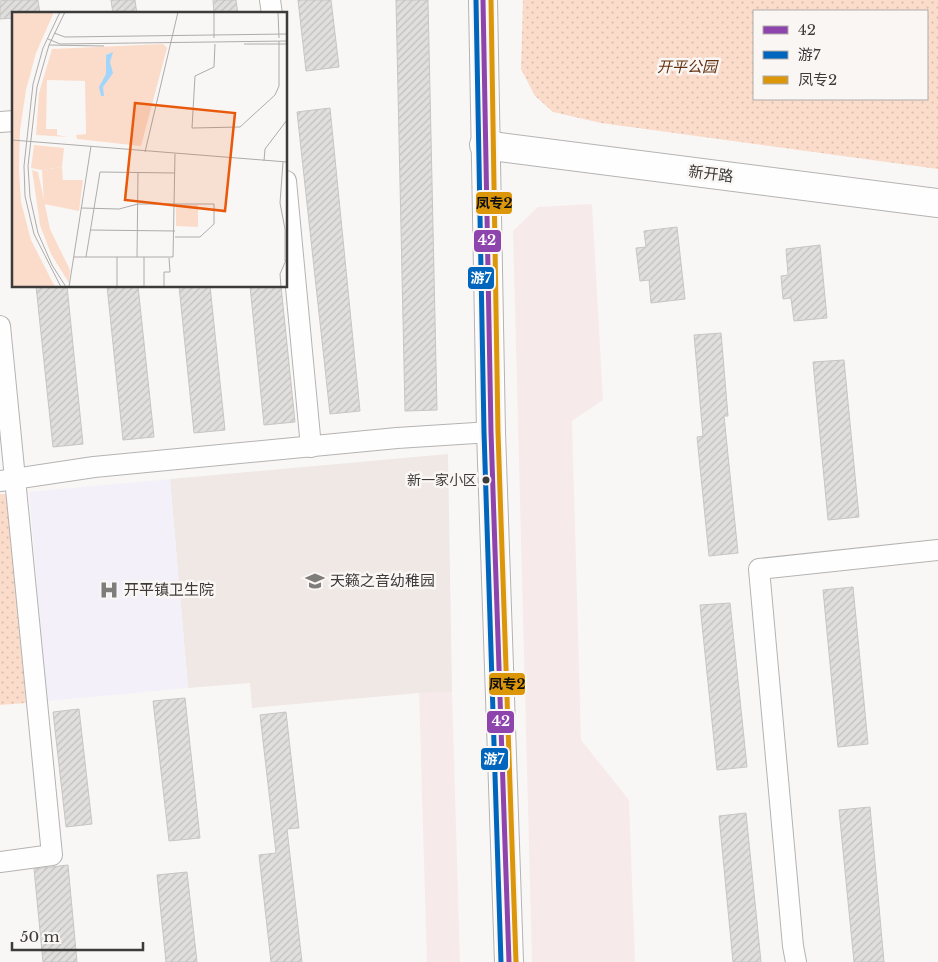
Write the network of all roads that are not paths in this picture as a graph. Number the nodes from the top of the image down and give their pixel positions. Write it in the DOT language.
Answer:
graph roads {
  1 [pos="483,0"];
  2 [pos="484,145"];
  3 [pos="288,201"];
  4 [pos="938,203"];
  5 [pos="0,326"];
  6 [pos="491,432"];
  7 [pos="311,447"];
  8 [pos="7,480"];
  9 [pos="938,550"];
  10 [pos="0,862"];
  11 [pos="509,962"];
  12 [pos="796,962"];
  1 -- 2 [label="main road"];
  2 -- 4 [label="main road, 新开路"];
  2 -- 6 [label="main road"];
  3 -- 7 [label="street"];
  5 -- 8 [label="street"];
  6 -- 7 [label="street"];
  6 -- 11 [label="main road"];
  7 -- 8 [label="street"];
  8 -- 10 [label="street"];
  9 -- 12 [label="street"];
}
